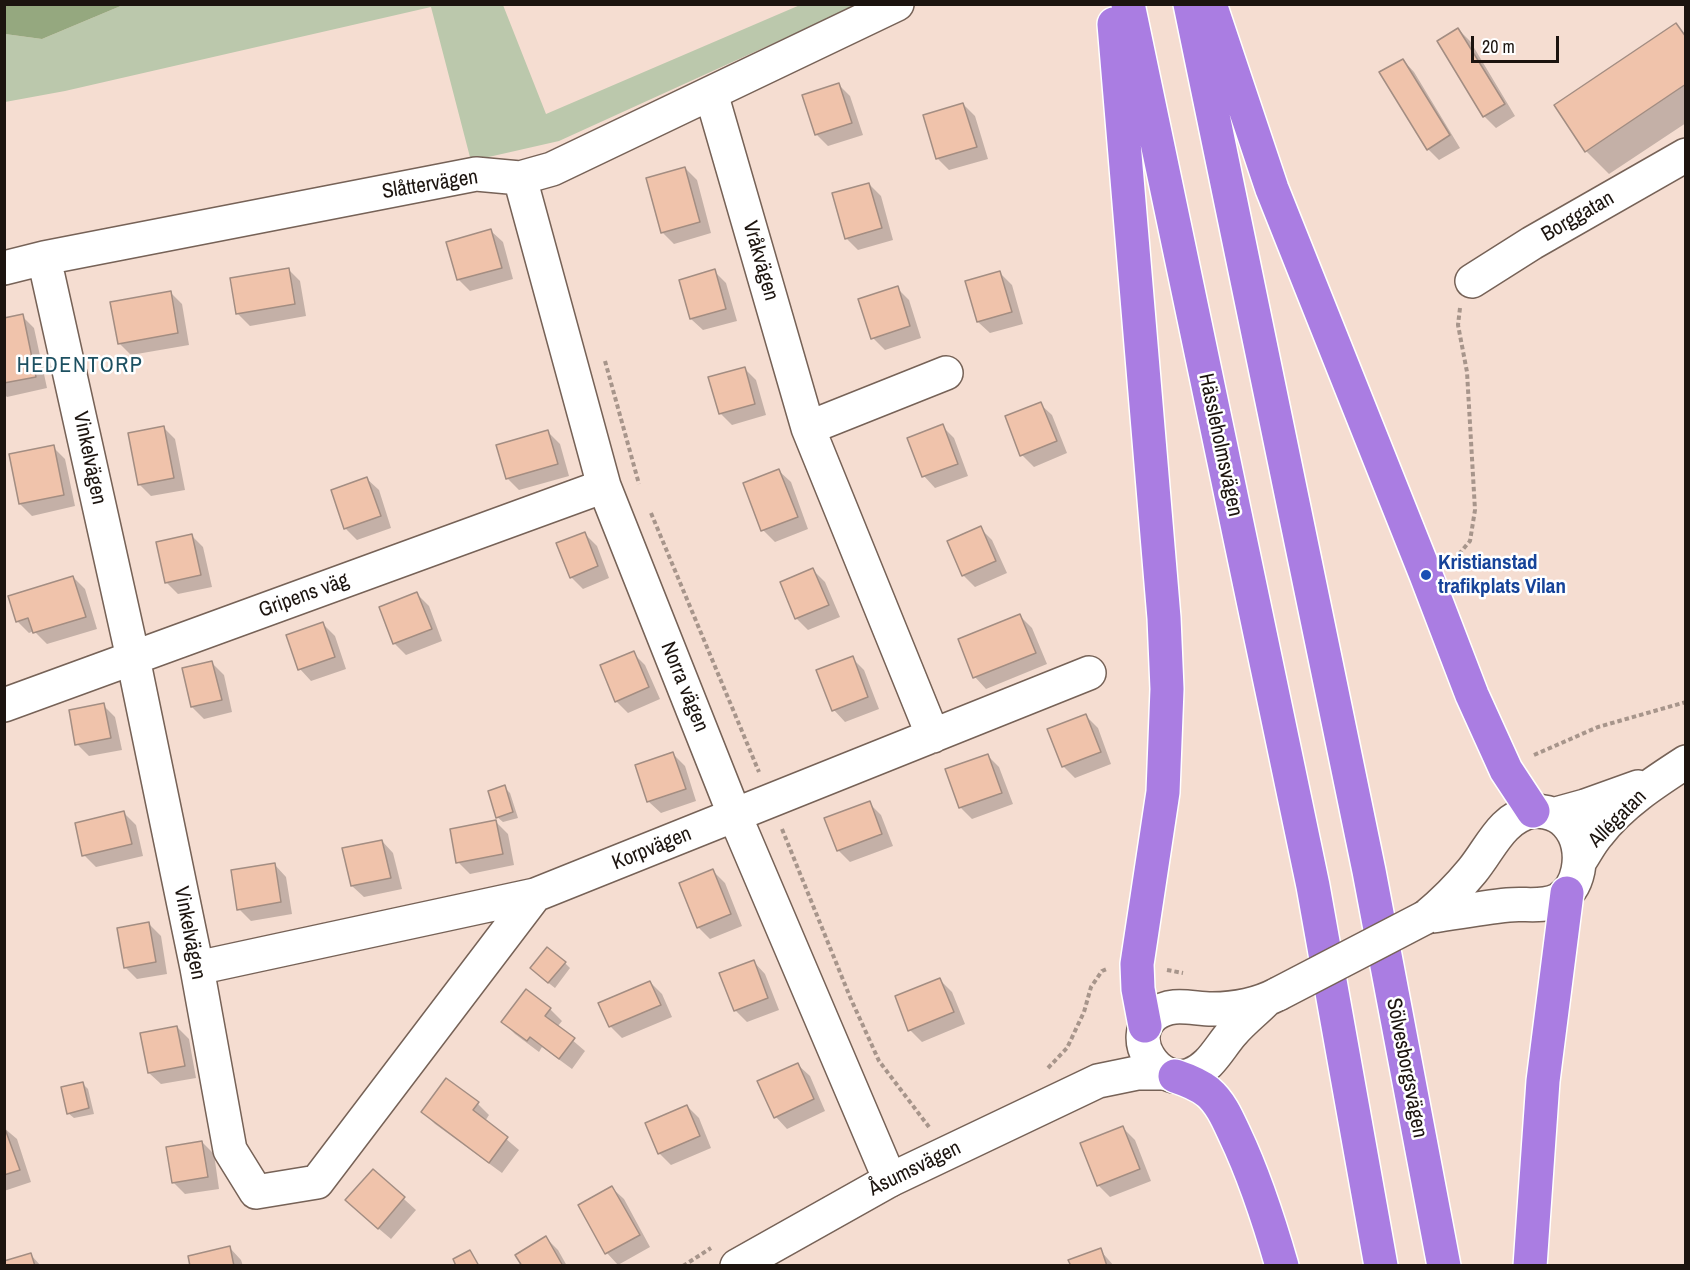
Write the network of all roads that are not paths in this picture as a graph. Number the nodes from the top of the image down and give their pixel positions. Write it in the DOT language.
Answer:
graph roads {
  1 [pos="897,4"];
  2 [pos="1112,4"];
  3 [pos="1128,4"];
  4 [pos="1190,4"];
  5 [pos="1210,4"];
  6 [pos="711,93"];
  7 [pos="1686,155"];
  8 [pos="520,178"];
  9 [pos="44,258"];
  10 [pos="4,267"];
  11 [pos="1472,280"];
  12 [pos="946,374"];
  13 [pos="808,428"];
  14 [pos="604,486"];
  15 [pos="133,658"];
  16 [pos="1089,672"];
  17 [pos="4,705"];
  18 [pos="933,736"];
  19 [pos="1673,770"];
  20 [pos="1545,813"];
  21 [pos="735,816"];
  22 [pos="1580,861"];
  23 [pos="1567,893"];
  24 [pos="535,895"];
  25 [pos="1436,912"];
  26 [pos="197,968"];
  27 [pos="1271,998"];
  28 [pos="1144,1031"];
  29 [pos="1169,1074"];
  30 [pos="1098,1081"];
  31 [pos="884,1167"];
  32 [pos="727,1255"];
  33 [pos="1282,1266"];
  34 [pos="1381,1266"];
  35 [pos="1444,1266"];
  36 [pos="1530,1266"];
  1 -- 6 [label="street, Slåttervägen"];
  2 -- 28 [label="highway"];
  3 -- 34 [label="highway, Hässleholmsvägen"];
  4 -- 35 [label="highway, Sölvesborgsvägen"];
  5 -- 20 [label="highway"];
  6 -- 8 [label="street, Slåttervägen"];
  6 -- 13 [label="street, Vråkvägen"];
  7 -- 11 [label="street, Borggatan"];
  8 -- 9 [label="street, Slåttervägen"];
  8 -- 14 [label="street, Norra vägen"];
  9 -- 10 [label="street, Slåttervägen"];
  9 -- 15 [label="street, Vinkelvägen"];
  12 -- 13 [label="street"];
  13 -- 18 [label="street, Vråkvägen"];
  14 -- 15 [label="street, Gripens väg"];
  14 -- 21 [label="street, Norra vägen"];
  15 -- 17 [label="street, Gripens väg"];
  15 -- 26 [label="street, Vinkelvägen"];
  16 -- 18 [label="street, Korpvägen"];
  18 -- 21 [label="street, Korpvägen"];
  19 -- 20 [label="street, Allégatan"];
  19 -- 22 [label="street, Allégatan"];
  20 -- 22 [label="street"];
  20 -- 25 [label="street, Allégatan"];
  21 -- 24 [label="street, Korpvägen"];
  21 -- 31 [label="street, Norra vägen"];
  22 -- 23 [label="street, Allégatan"];
  23 -- 25 [label="street"];
  23 -- 36 [label="highway"];
  24 -- 26 [label="street, Korpvägen"];
  24 -- 26 [label="street, Vinkelvägen"];
  25 -- 27 [label="street, bridge"];
  27 -- 28 [label="street, Åsumsvägen"];
  27 -- 29 [label="street, Åsumsvägen"];
  28 -- 29 [label="street"];
  28 -- 30 [label="street, Åsumsvägen"];
  29 -- 30 [label="street, Åsumsvägen"];
  29 -- 33 [label="highway"];
  30 -- 31 [label="street, Åsumsvägen"];
  31 -- 32 [label="street, Åsumsvägen"];
}
